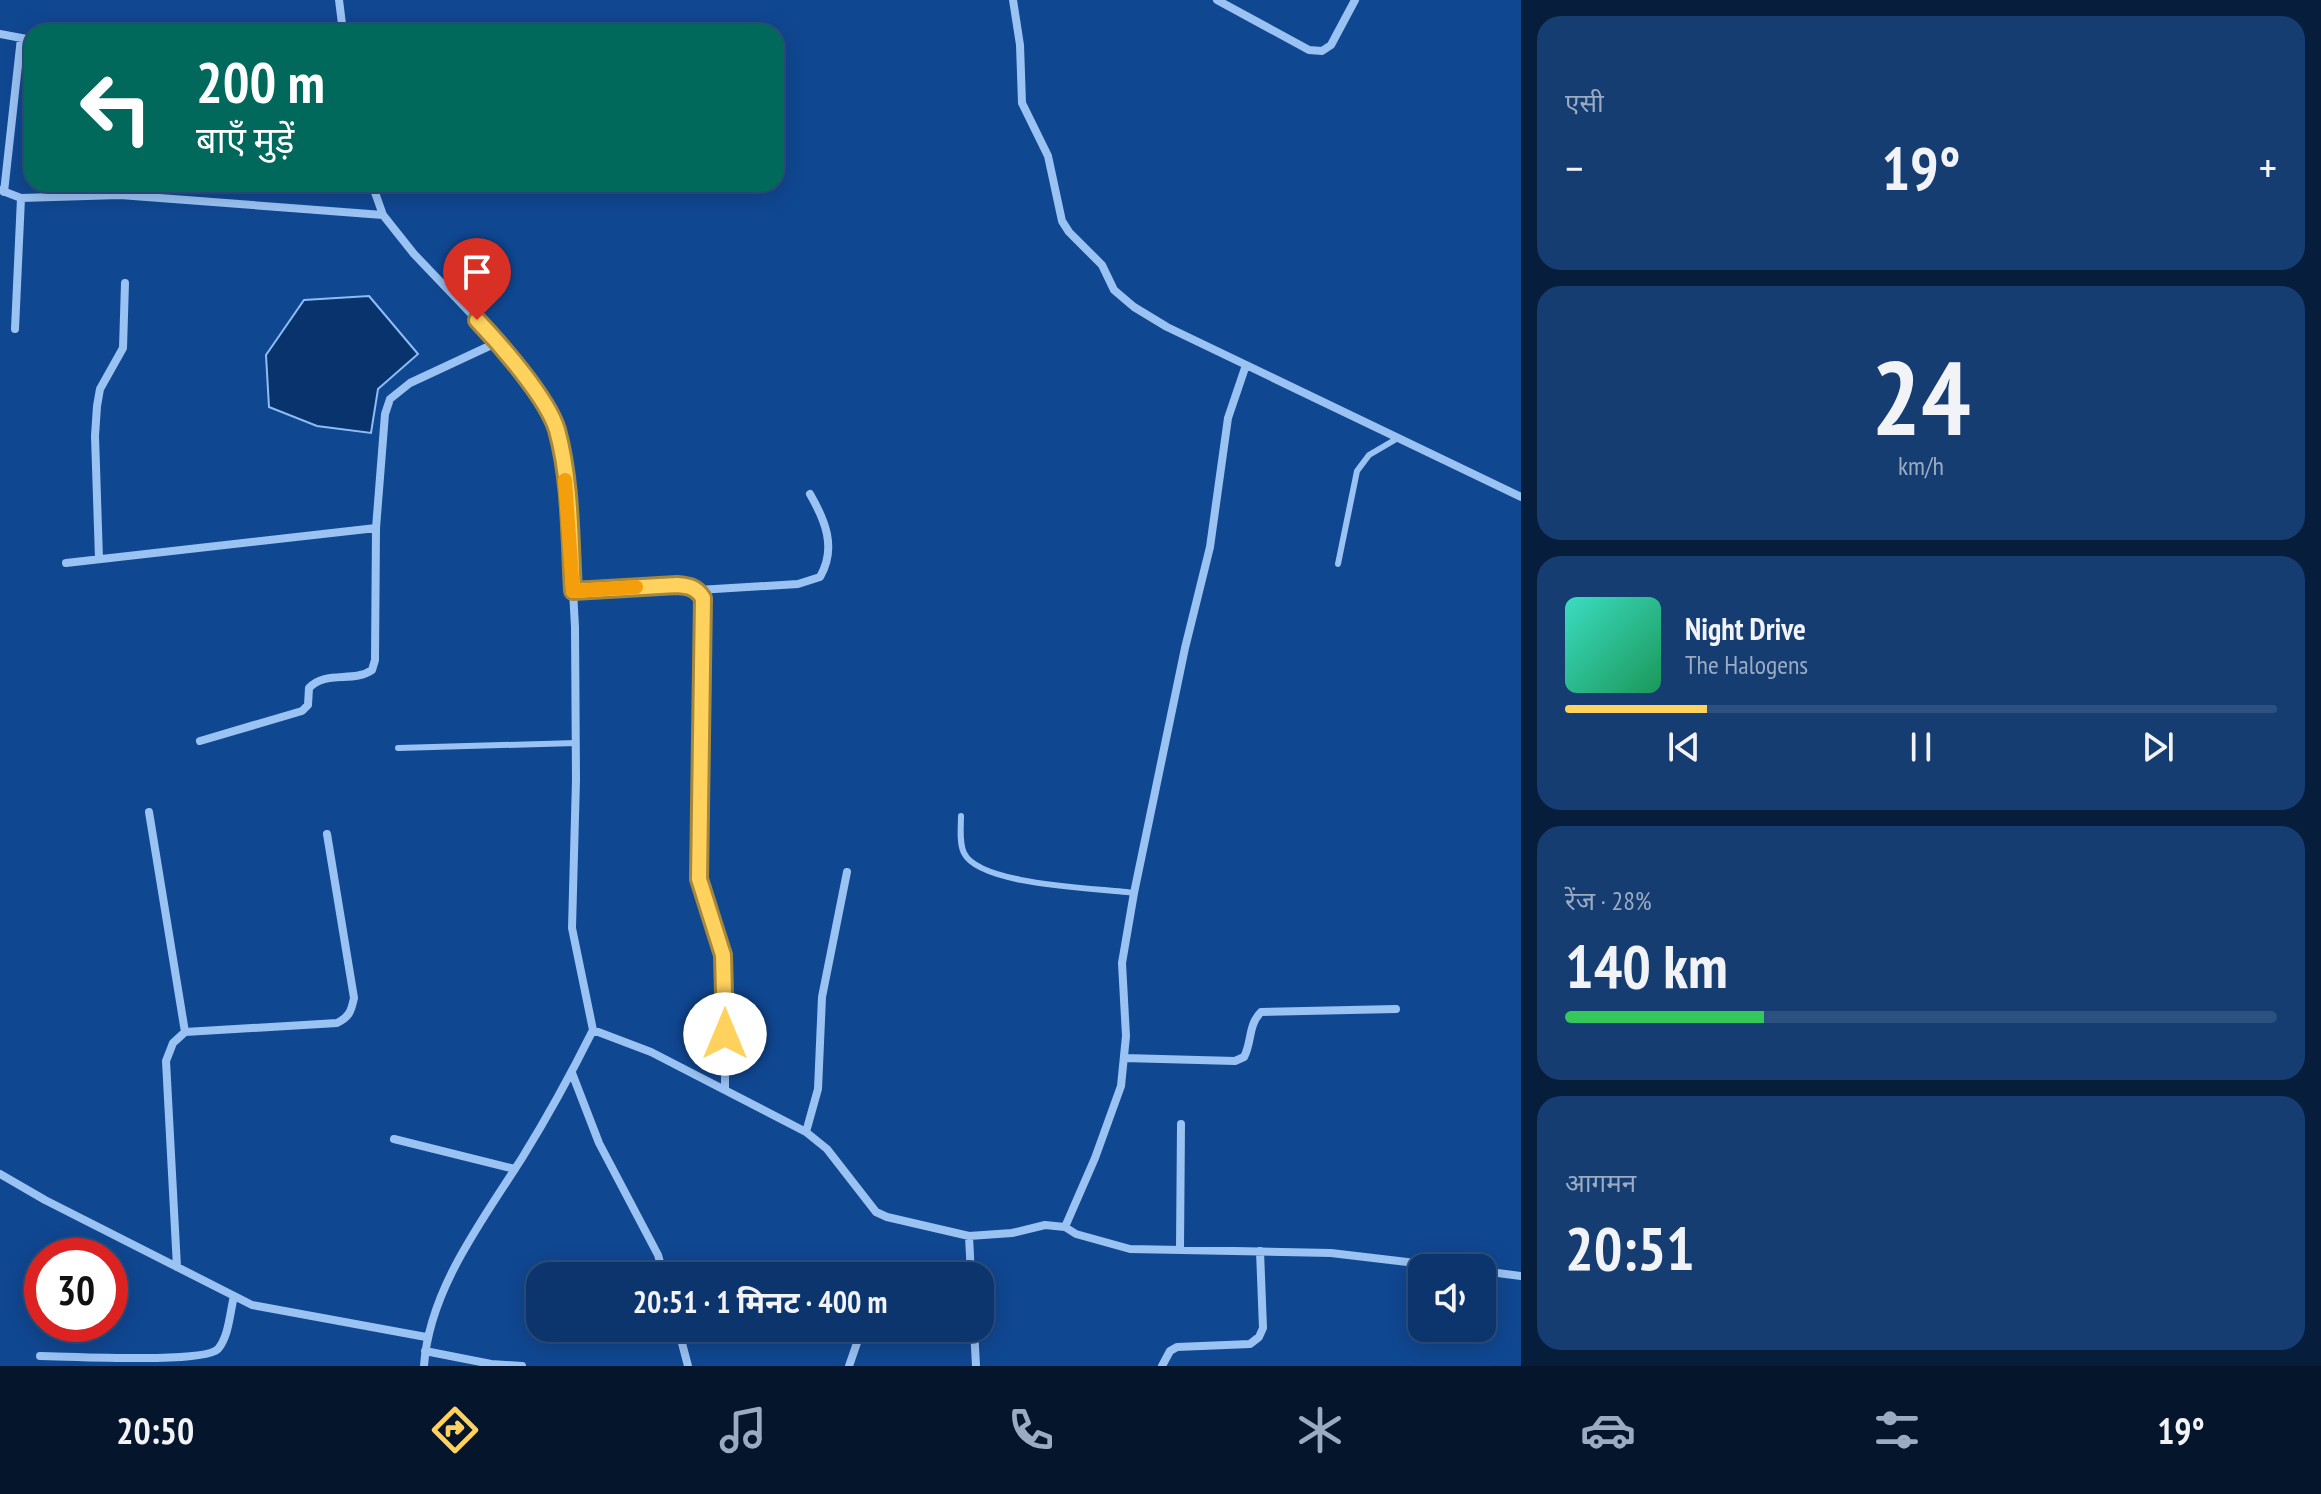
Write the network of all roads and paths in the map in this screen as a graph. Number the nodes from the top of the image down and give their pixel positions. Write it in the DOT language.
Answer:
graph roads {
  1 [pos="339,0"];
  2 [pos="1013,0"];
  3 [pos="1217,0"];
  4 [pos="1355,0"];
  5 [pos="342,24"];
  6 [pos="0,34"];
  7 [pos="21,38"];
  8 [pos="24,39"];
  9 [pos="2,191"];
  10 [pos="375,192"];
  11 [pos="21,198"];
  12 [pos="383,215"];
  13 [pos="125,283"];
  14 [pos="15,329"];
  15 [pos="498,342"];
  16 [pos="1246,365"];
  17 [pos="1398,438"];
  18 [pos="810,494"];
  19 [pos="1521,497"];
  20 [pos="376,528"];
  21 [pos="99,559"];
  22 [pos="66,563"];
  23 [pos="1338,564"];
  24 [pos="698,590"];
  25 [pos="573,591"];
  26 [pos="200,741"];
  27 [pos="576,743"];
  28 [pos="398,748"];
  29 [pos="149,812"];
  30 [pos="961,816"];
  31 [pos="327,834"];
  32 [pos="847,872"];
  33 [pos="1134,893"];
  34 [pos="1396,1009"];
  35 [pos="593,1030"];
  36 [pos="185,1032"];
  37 [pos="1124,1058"];
  38 [pos="572,1073"];
  39 [pos="725,1090"];
  40 [pos="1181,1124"];
  41 [pos="806,1132"];
  42 [pos="394,1139"];
  43 [pos="515,1169"];
  44 [pos="0,1174"];
  45 [pos="1065,1227"];
  46 [pos="969,1236"];
  47 [pos="1180,1248"];
  48 [pos="1260,1251"];
  49 [pos="660,1262"];
  50 [pos="970,1262"];
  51 [pos="1408,1262"];
  52 [pos="177,1267"];
  53 [pos="1496,1273"];
  54 [pos="1521,1276"];
  55 [pos="234,1296"];
  56 [pos="426,1337"];
  57 [pos="682,1342"];
  58 [pos="857,1342"];
  59 [pos="975,1342"];
  60 [pos="425,1351"];
  61 [pos="40,1356"];
  62 [pos="424,1366"];
  63 [pos="522,1366"];
  64 [pos="688,1366"];
  65 [pos="849,1366"];
  66 [pos="976,1366"];
  67 [pos="1162,1366"];
  1 -- 5 [label="street"];
  2 -- 16 [label="street"];
  3 -- 4 [label="street"];
  6 -- 7 [label="street"];
  7 -- 8 [label="street"];
  7 -- 9 [label="street"];
  9 -- 11 [label="street"];
  10 -- 12 [label="street"];
  11 -- 12 [label="street"];
  11 -- 14 [label="street"];
  12 -- 15 [label="street"];
  13 -- 21 [label="street"];
  15 -- 20 [label="street"];
  15 -- 25 [label="street"];
  16 -- 17 [label="street"];
  16 -- 33 [label="street"];
  17 -- 19 [label="street"];
  17 -- 23 [label="lane"];
  18 -- 24 [label="street"];
  20 -- 21 [label="street"];
  20 -- 26 [label="street"];
  21 -- 22 [label="street"];
  24 -- 25 [label="street"];
  24 -- 39 [label="street"];
  25 -- 27 [label="street"];
  27 -- 28 [label="lane"];
  27 -- 35 [label="street"];
  29 -- 36 [label="street"];
  30 -- 33 [label="lane"];
  31 -- 36 [label="street"];
  32 -- 41 [label="street"];
  33 -- 37 [label="street"];
  34 -- 37 [label="street"];
  35 -- 38 [label="street"];
  35 -- 39 [label="street"];
  36 -- 52 [label="street"];
  37 -- 45 [label="street"];
  38 -- 43 [label="street"];
  38 -- 49 [label="street"];
  39 -- 41 [label="street"];
  40 -- 47 [label="street"];
  41 -- 46 [label="street"];
  42 -- 43 [label="street"];
  43 -- 56 [label="street"];
  44 -- 52 [label="street"];
  45 -- 46 [label="street"];
  45 -- 47 [label="street"];
  46 -- 50 [label="street"];
  47 -- 48 [label="street"];
  48 -- 51 [label="street"];
  48 -- 67 [label="street"];
  52 -- 55 [label="street"];
  53 -- 54 [label="street"];
  55 -- 56 [label="street"];
  55 -- 61 [label="street"];
  56 -- 60 [label="street"];
  57 -- 64 [label="street"];
  58 -- 65 [label="street"];
  59 -- 66 [label="street"];
  60 -- 62 [label="street"];
  60 -- 63 [label="street"];
}
